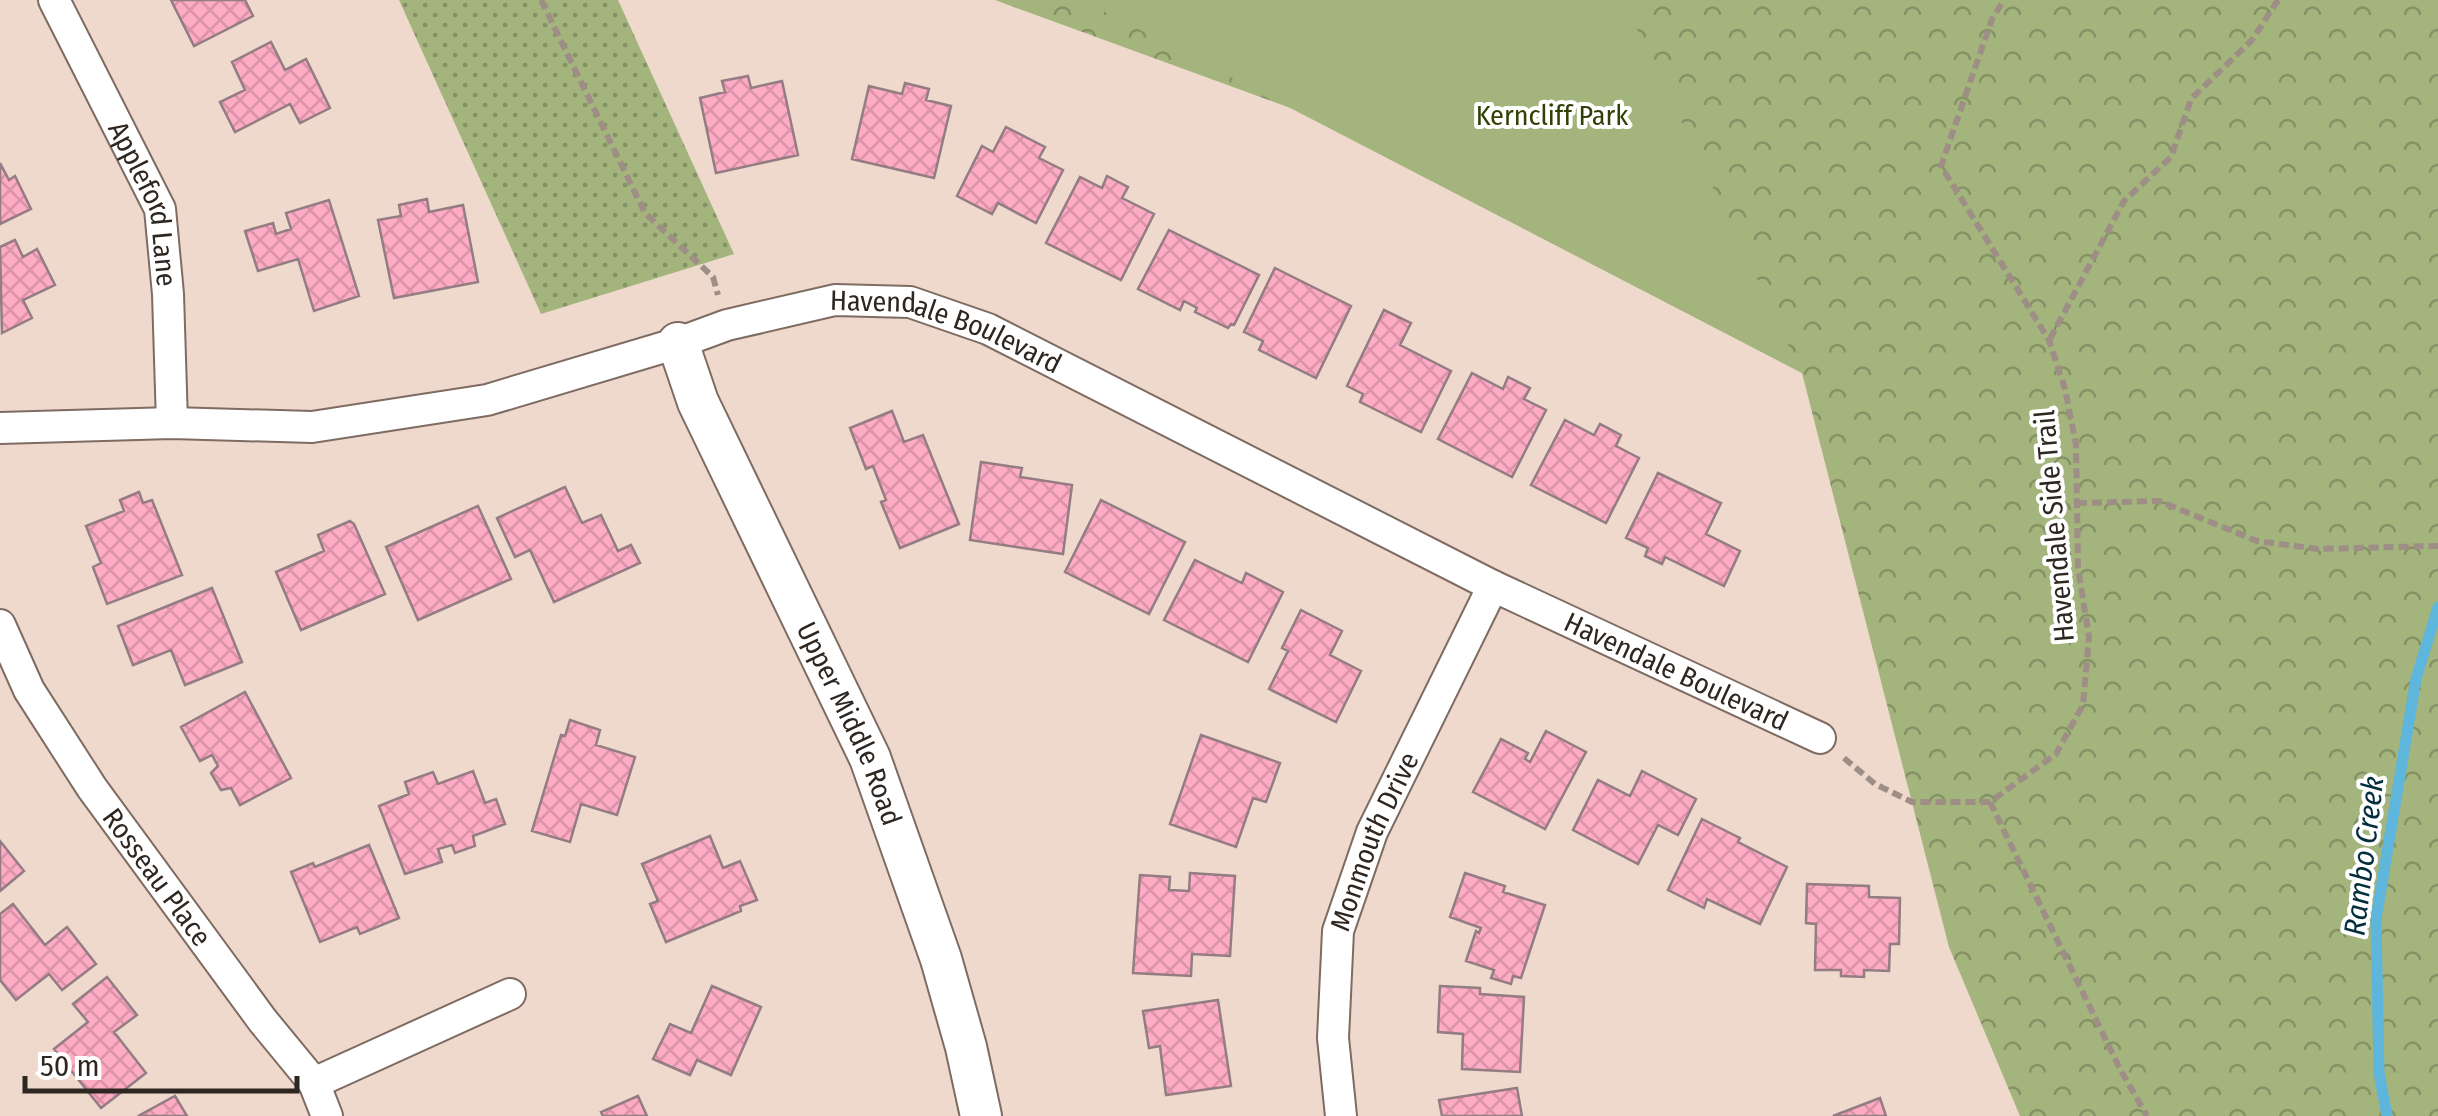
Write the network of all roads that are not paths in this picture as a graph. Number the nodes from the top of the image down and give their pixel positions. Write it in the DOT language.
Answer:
graph roads {
  1 [pos="54,0"];
  2 [pos="678,343"];
  3 [pos="172,423"];
  4 [pos="0,428"];
  5 [pos="1494,586"];
  6 [pos="0,625"];
  7 [pos="1820,738"];
  8 [pos="510,994"];
  9 [pos="314,1083"];
  10 [pos="327,1116"];
  11 [pos="981,1116"];
  12 [pos="1342,1116"];
  1 -- 3 [label="street, Appleford Lane"];
  2 -- 3 [label="street, Havendale Boulevard"];
  2 -- 5 [label="street, Havendale Boulevard"];
  2 -- 11 [label="street, Upper Middle Road"];
  3 -- 4 [label="street, Havendale Boulevard"];
  5 -- 7 [label="street, Havendale Boulevard"];
  5 -- 12 [label="street, Monmouth Drive"];
  6 -- 9 [label="street, Rosseau Place"];
  8 -- 9 [label="street"];
  9 -- 10 [label="street, Rosseau Place"];
}
